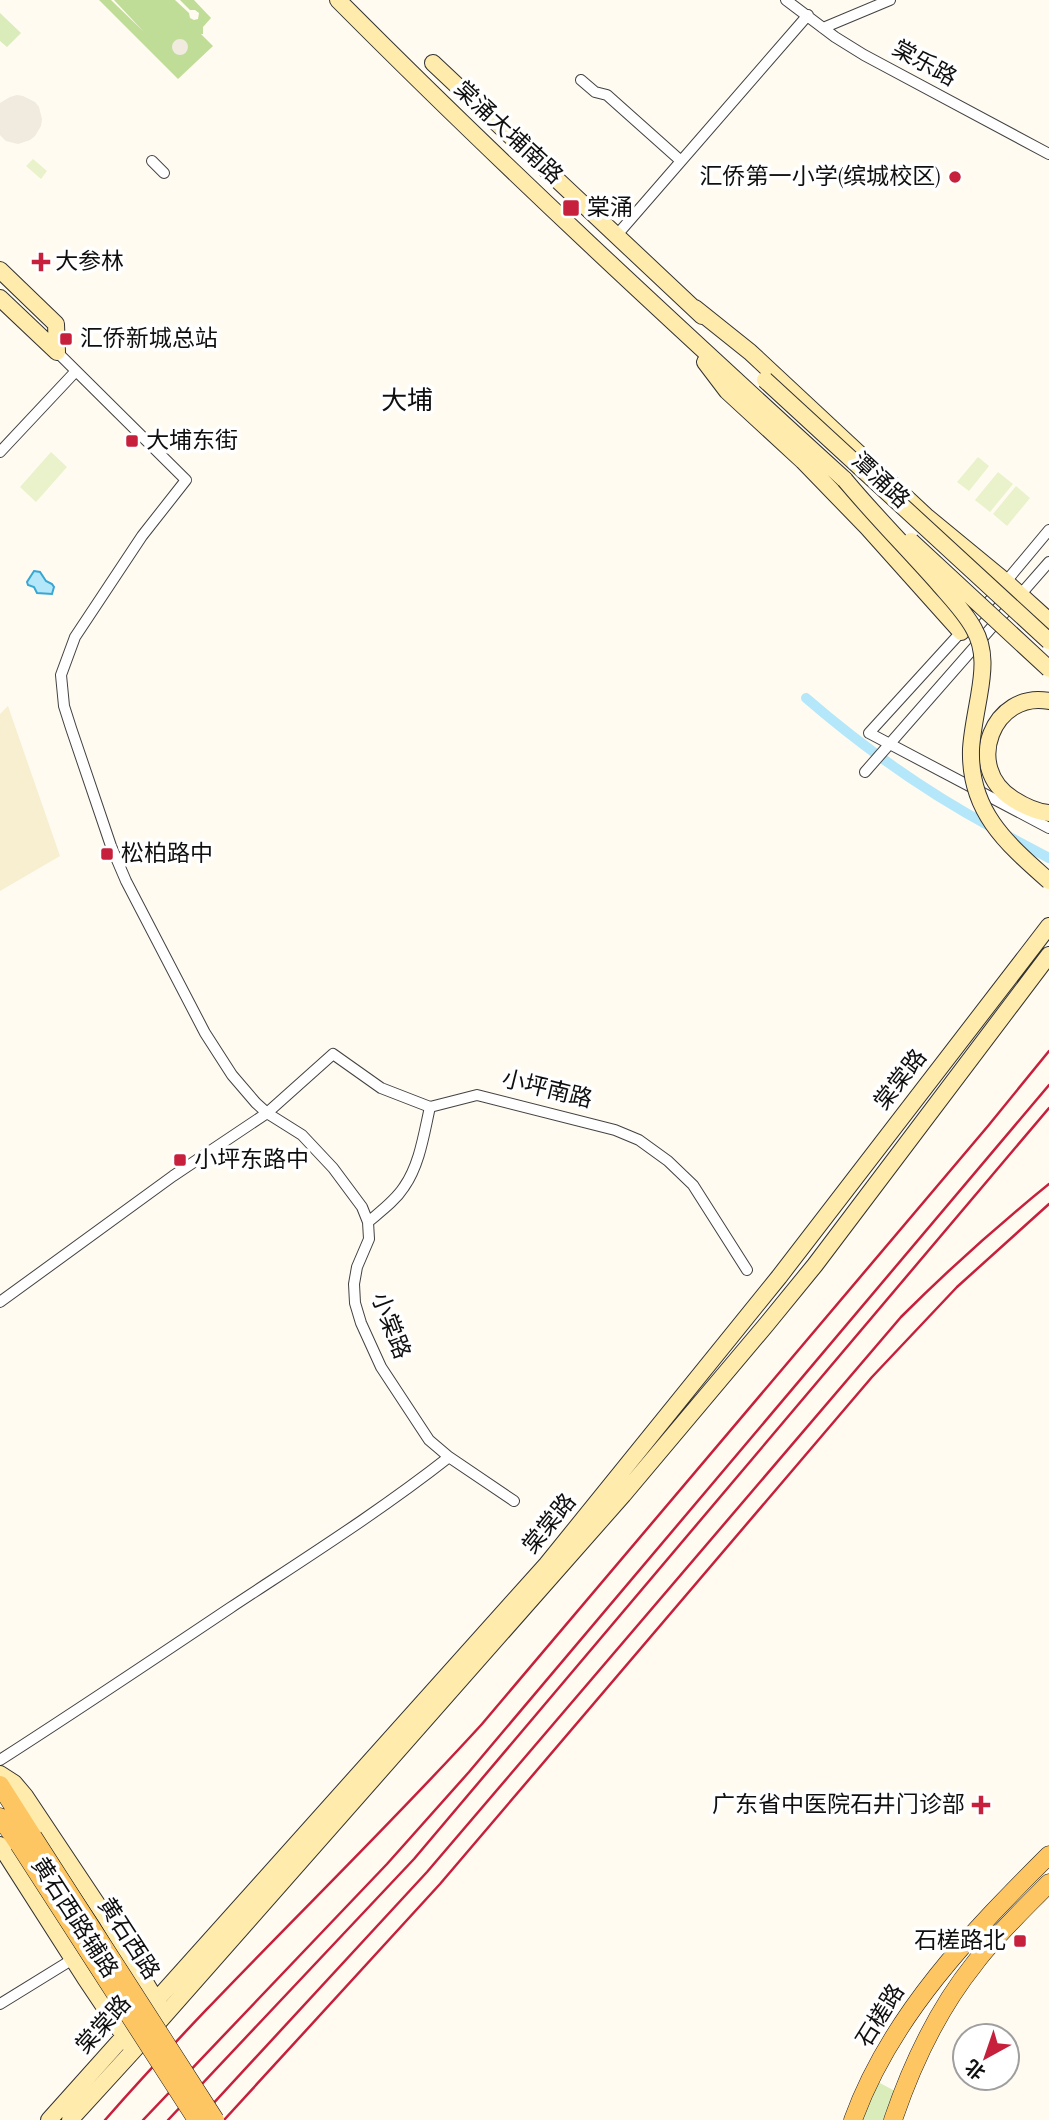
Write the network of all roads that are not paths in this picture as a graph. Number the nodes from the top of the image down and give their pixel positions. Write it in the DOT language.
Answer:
graph roads {
  1 [pos="338,0"];
  2 [pos="786,0"];
  3 [pos="890,0"];
  4 [pos="808,15"];
  5 [pos="823,28"];
  6 [pos="433,63"];
  7 [pos="418,80"];
  8 [pos="581,80"];
  9 [pos="1049,154"];
  10 [pos="152,161"];
  11 [pos="681,161"];
  12 [pos="164,173"];
  13 [pos="616,236"];
  14 [pos="0,270"];
  15 [pos="0,298"];
  16 [pos="695,308"];
  17 [pos="679,326"];
  18 [pos="57,352"];
  19 [pos="76,371"];
  20 [pos="0,452"];
  21 [pos="845,480"];
  22 [pos="1049,530"];
  23 [pos="1049,562"];
  24 [pos="1006,582"];
  25 [pos="1021,595"];
  26 [pos="961,632"];
  27 [pos="1046,633"];
  28 [pos="1049,669"];
  29 [pos="916,682"];
  30 [pos="933,696"];
  31 [pos="1049,701"];
  32 [pos="889,744"];
  33 [pos="865,772"];
  34 [pos="1049,813"];
  35 [pos="1049,828"];
  36 [pos="1049,881"];
  37 [pos="1049,926"];
  38 [pos="1049,946"];
  39 [pos="1049,955"];
  40 [pos="430,1107"];
  41 [pos="267,1113"];
  42 [pos="368,1222"];
  43 [pos="747,1270"];
  44 [pos="0,1302"];
  45 [pos="766,1325"];
  46 [pos="449,1457"];
  47 [pos="514,1501"];
  48 [pos="0,1760"];
  49 [pos="0,1774"];
  50 [pos="0,1785"];
  51 [pos="0,1816"];
  52 [pos="26,1840"];
  53 [pos="0,1845"];
  54 [pos="1049,1855"];
  55 [pos="1049,1884"];
  56 [pos="128,1953"];
  57 [pos="73,1959"];
  58 [pos="85,1979"];
  59 [pos="0,2004"];
  60 [pos="160,2008"];
  61 [pos="129,2043"];
  62 [pos="49,2120"];
  63 [pos="70,2120"];
  64 [pos="197,2120"];
  65 [pos="215,2120"];
  66 [pos="853,2120"];
  67 [pos="893,2120"];
  1 -- 7 [label="street, 棠涌大埔南路"];
  2 -- 4 [label="street, 棠乐路"];
  3 -- 5 [label="street"];
  4 -- 5 [label="street, 棠乐路"];
  4 -- 11 [label="street"];
  5 -- 9 [label="street, 棠乐路"];
  6 -- 7 [label="street"];
  6 -- 13 [label="street, 棠涌大埔南路"];
  7 -- 17 [label="street, 棠涌大埔南路"];
  8 -- 11 [label="street"];
  10 -- 12 [label="street"];
  11 -- 13 [label="street"];
  13 -- 16 [label="street, 棠涌大埔南路"];
  14 -- 18 [label="street"];
  15 -- 18 [label="street"];
  16 -- 24 [label="street"];
  16 -- 27 [label="street, 潭涌路, bridge"];
  17 -- 21 [label="street, 潭涌路"];
  17 -- 26 [label="street"];
  18 -- 19 [label="street"];
  19 -- 20 [label="street"];
  19 -- 41 [label="street"];
  21 -- 28 [label="street, 潭涌路, bridge"];
  21 -- 36 [label="street, bridge"];
  22 -- 24 [label="street"];
  23 -- 25 [label="street"];
  24 -- 25 [label="street"];
  24 -- 26 [label="street"];
  25 -- 27 [label="street"];
  25 -- 30 [label="street"];
  26 -- 29 [label="street"];
  29 -- 30 [label="street"];
  29 -- 32 [label="street"];
  30 -- 32 [label="street"];
  31 -- 34 [label="street"];
  32 -- 33 [label="street"];
  32 -- 35 [label="street"];
  37 -- 60 [label="street, 棠棠路"];
  38 -- 45 [label="street"];
  39 -- 45 [label="street, 棠棠路"];
  40 -- 41 [label="street"];
  40 -- 42 [label="street"];
  40 -- 43 [label="street, 小坪南路"];
  41 -- 42 [label="street"];
  41 -- 44 [label="street"];
  42 -- 46 [label="street, 小棠路"];
  45 -- 60 [label="street, 棠棠路"];
  46 -- 47 [label="street, 小棠路"];
  46 -- 48 [label="street"];
  49 -- 56 [label="street, 黄石西路辅路"];
  50 -- 52 [label="main road, 黄石西路"];
  51 -- 52 [label="main road, 黄石西路"];
  52 -- 64 [label="main road, 黄石西路, bridge"];
  52 -- 65 [label="main road, 黄石西路, bridge"];
  53 -- 57 [label="street, 黄石西路辅路"];
  54 -- 66 [label="main road, 石槎路"];
  55 -- 67 [label="main road"];
  56 -- 58 [label="street"];
  56 -- 60 [label="street, 黄石西路辅路"];
  57 -- 58 [label="street, 黄石西路辅路"];
  57 -- 59 [label="street"];
  58 -- 61 [label="street, 黄石西路辅路"];
  60 -- 61 [label="street, 棠棠路"];
  61 -- 62 [label="street, 棠棠路"];
  61 -- 63 [label="street, 棠棠路"];
}
